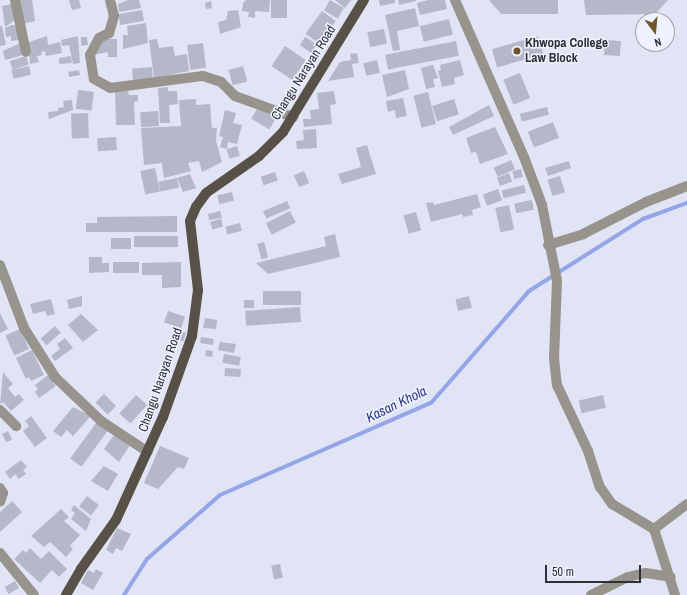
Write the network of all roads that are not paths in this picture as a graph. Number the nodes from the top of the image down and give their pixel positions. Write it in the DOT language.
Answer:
graph roads {
  1 [pos="15,0"];
  2 [pos="110,0"];
  3 [pos="364,0"];
  4 [pos="455,0"];
  5 [pos="26,52"];
  6 [pos="293,117"];
  7 [pos="687,186"];
  8 [pos="548,245"];
  9 [pos="0,265"];
  10 [pos="0,410"];
  11 [pos="16,426"];
  12 [pos="148,452"];
  13 [pos="0,488"];
  14 [pos="0,502"];
  15 [pos="687,504"];
  16 [pos="654,529"];
  17 [pos="0,553"];
  18 [pos="671,577"];
  19 [pos="34,595"];
  20 [pos="66,595"];
  21 [pos="591,595"];
  22 [pos="675,595"];
  1 -- 5 [label="street"];
  2 -- 6 [label="street"];
  3 -- 6 [label="main road, Changu Narayan Road"];
  4 -- 8 [label="street"];
  6 -- 12 [label="main road, Changu Narayan Road"];
  7 -- 8 [label="street"];
  8 -- 16 [label="street"];
  9 -- 12 [label="street"];
  10 -- 11 [label="street"];
  12 -- 20 [label="main road, Changu Narayan Road"];
  13 -- 14 [label="street"];
  15 -- 16 [label="street"];
  16 -- 18 [label="street"];
  17 -- 19 [label="street"];
  18 -- 21 [label="street"];
  18 -- 22 [label="street"];
}
